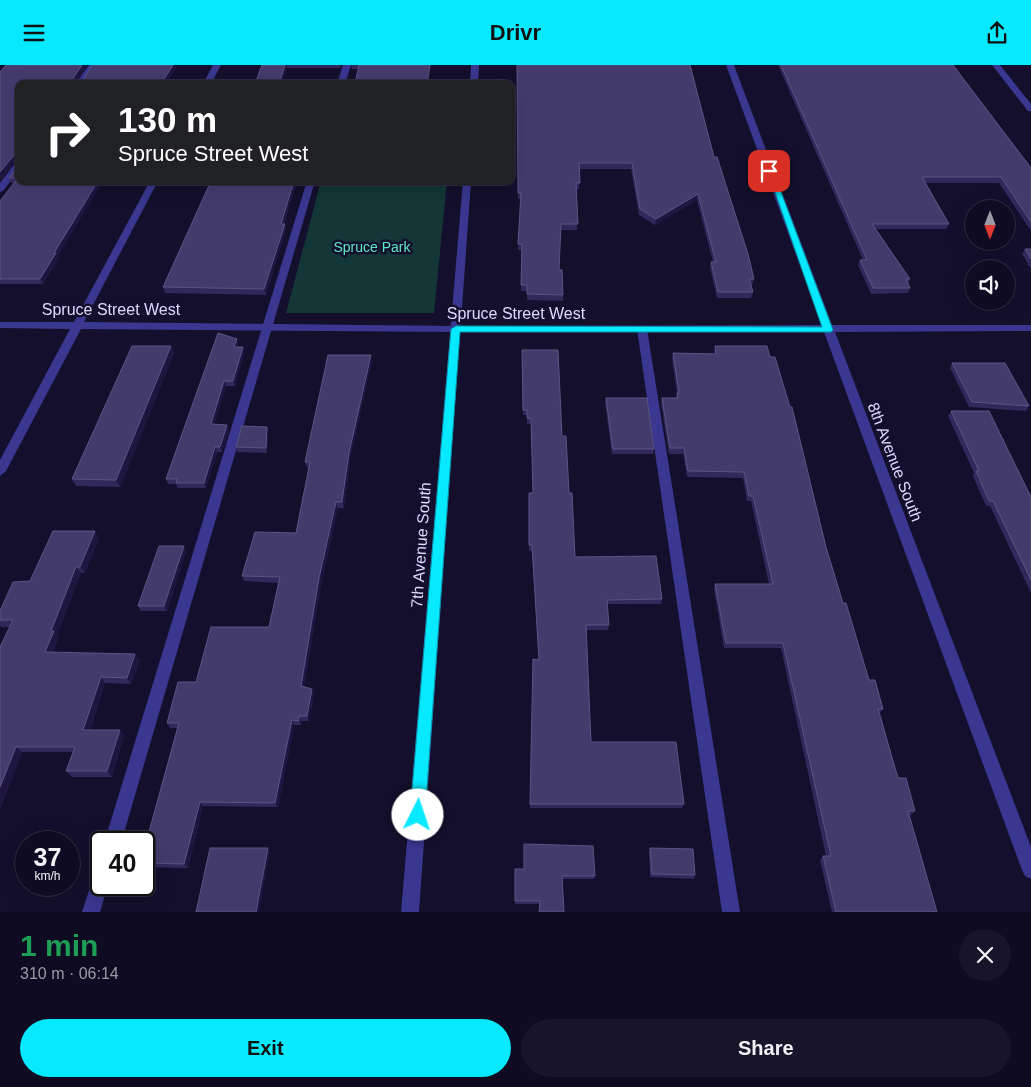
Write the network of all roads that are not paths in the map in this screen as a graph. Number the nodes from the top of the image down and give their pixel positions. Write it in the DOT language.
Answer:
graph roads {
  1 [pos="93,65"];
  2 [pos="217,65"];
  3 [pos="347,65"];
  4 [pos="475,65"];
  5 [pos="730,65"];
  6 [pos="996,65"];
  7 [pos="82,80"];
  8 [pos="209,80"];
  9 [pos="342,80"];
  10 [pos="474,80"];
  11 [pos="1031,109"];
  12 [pos="15,169"];
  13 [pos="152,185"];
  14 [pos="310,185"];
  15 [pos="467,185"];
  16 [pos="0,189"];
  17 [pos="0,325"];
  18 [pos="76,325"];
  19 [pos="266,327"];
  20 [pos="1031,328"];
  21 [pos="456,329"];
  22 [pos="642,329"];
  23 [pos="828,330"];
  24 [pos="0,471"];
  25 [pos="116,831"];
  26 [pos="1031,870"];
  27 [pos="96,896"];
  28 [pos="91,912"];
  29 [pos="410,912"];
  30 [pos="730,912"];
  1 -- 7 [label="street"];
  2 -- 8 [label="street"];
  3 -- 9 [label="street"];
  4 -- 10 [label="street"];
  5 -- 23 [label="street, 8th Avenue South"];
  6 -- 11 [label="street"];
  12 -- 16 [label="street"];
  13 -- 18 [label="street"];
  14 -- 19 [label="street"];
  15 -- 21 [label="street, 7th Avenue South"];
  17 -- 18 [label="street, Spruce Street West"];
  18 -- 19 [label="street, Spruce Street West"];
  18 -- 24 [label="street"];
  19 -- 21 [label="street, Spruce Street West"];
  19 -- 25 [label="street"];
  20 -- 23 [label="street, Spruce Street West"];
  21 -- 22 [label="street, Spruce Street West"];
  21 -- 29 [label="street, 7th Avenue South"];
  22 -- 23 [label="street, Spruce Street West"];
  22 -- 30 [label="street"];
  23 -- 26 [label="street, 8th Avenue South"];
  27 -- 28 [label="street"];
}
